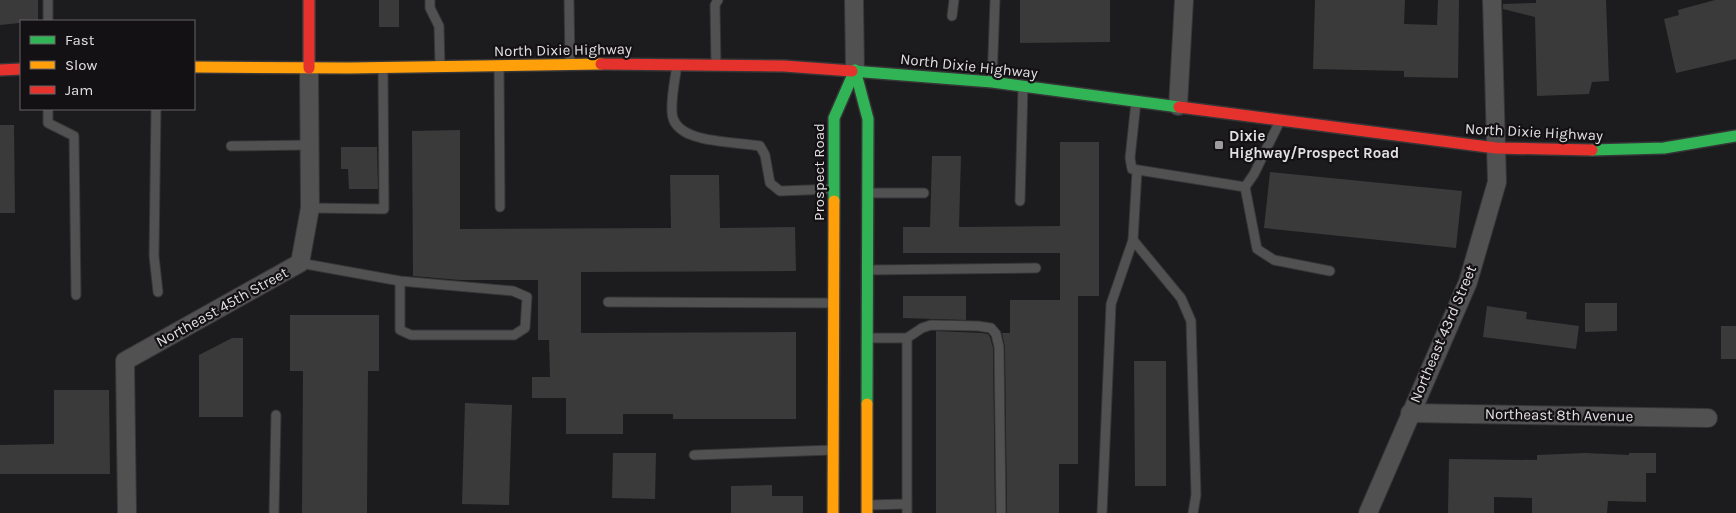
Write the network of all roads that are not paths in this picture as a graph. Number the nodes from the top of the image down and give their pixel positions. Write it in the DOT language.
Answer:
graph roads {
  1 [pos="48,0"];
  2 [pos="309,0"];
  3 [pos="430,0"];
  4 [pos="569,0"];
  5 [pos="718,0"];
  6 [pos="854,0"];
  7 [pos="954,0"];
  8 [pos="995,0"];
  9 [pos="1184,0"];
  10 [pos="1492,0"];
  11 [pos="952,16"];
  12 [pos="48,20"];
  13 [pos="570,65"];
  14 [pos="677,65"];
  15 [pos="716,65"];
  16 [pos="499,66"];
  17 [pos="195,67"];
  18 [pos="440,67"];
  19 [pos="309,68"];
  20 [pos="383,68"];
  21 [pos="20,69"];
  22 [pos="0,70"];
  23 [pos="855,70"];
  24 [pos="992,82"];
  25 [pos="1023,86"];
  26 [pos="1136,101"];
  27 [pos="1178,106"];
  28 [pos="48,110"];
  29 [pos="156,110"];
  30 [pos="1281,120"];
  31 [pos="1736,136"];
  32 [pos="310,145"];
  33 [pos="231,146"];
  34 [pos="1496,148"];
  35 [pos="1137,171"];
  36 [pos="1245,187"];
  37 [pos="834,189"];
  38 [pos="868,193"];
  39 [pos="924,193"];
  40 [pos="1020,201"];
  41 [pos="500,207"];
  42 [pos="310,208"];
  43 [pos="1133,240"];
  44 [pos="300,263"];
  45 [pos="1036,268"];
  46 [pos="868,270"];
  47 [pos="1330,271"];
  48 [pos="400,281"];
  49 [pos="158,292"];
  50 [pos="76,295"];
  51 [pos="608,302"];
  52 [pos="834,303"];
  53 [pos="868,338"];
  54 [pos="907,338"];
  55 [pos="1410,413"];
  56 [pos="276,414"];
  57 [pos="1708,418"];
  58 [pos="834,450"];
  59 [pos="694,455"];
  60 [pos="867,509"];
  61 [pos="907,509"];
  62 [pos="126,513"];
  63 [pos="274,513"];
  64 [pos="834,513"];
  65 [pos="1000,513"];
  66 [pos="1102,513"];
  67 [pos="1193,513"];
  68 [pos="1368,513"];
  1 -- 12 [label="lane"];
  2 -- 19 [label="main road, Northeast 45th Street"];
  3 -- 18 [label="lane"];
  4 -- 13 [label="lane"];
  5 -- 15 [label="lane"];
  6 -- 23 [label="street"];
  7 -- 11 [label="lane"];
  8 -- 24 [label="lane"];
  9 -- 27 [label="street"];
  10 -- 34 [label="street, Northeast 43rd Street"];
  13 -- 14 [label="main road, North Dixie Highway"];
  13 -- 16 [label="main road, North Dixie Highway"];
  14 -- 15 [label="main road, North Dixie Highway"];
  14 -- 37 [label="lane"];
  15 -- 23 [label="main road, North Dixie Highway"];
  16 -- 18 [label="main road, North Dixie Highway"];
  16 -- 41 [label="lane"];
  17 -- 19 [label="main road, North Dixie Highway"];
  18 -- 20 [label="main road, North Dixie Highway"];
  19 -- 20 [label="main road, North Dixie Highway"];
  19 -- 32 [label="street, Northeast 45th Street"];
  20 -- 42 [label="lane"];
  21 -- 22 [label="main road"];
  23 -- 24 [label="main road, North Dixie Highway"];
  23 -- 37 [label="main road, Prospect Road"];
  23 -- 38 [label="main road"];
  24 -- 25 [label="main road, North Dixie Highway"];
  25 -- 26 [label="main road, North Dixie Highway"];
  25 -- 40 [label="lane"];
  26 -- 27 [label="main road, North Dixie Highway"];
  26 -- 35 [label="lane"];
  27 -- 30 [label="main road, North Dixie Highway"];
  28 -- 50 [label="lane"];
  29 -- 49 [label="lane"];
  30 -- 34 [label="main road, North Dixie Highway"];
  30 -- 36 [label="lane"];
  31 -- 34 [label="main road, North Dixie Highway"];
  32 -- 33 [label="lane"];
  32 -- 42 [label="street, Northeast 45th Street"];
  34 -- 55 [label="street, Northeast 43rd Street"];
  35 -- 36 [label="lane"];
  35 -- 43 [label="lane"];
  36 -- 47 [label="lane"];
  37 -- 52 [label="main road, Prospect Road"];
  38 -- 39 [label="lane"];
  38 -- 46 [label="main road"];
  42 -- 44 [label="street, Northeast 45th Street"];
  43 -- 66 [label="lane"];
  43 -- 67 [label="lane"];
  44 -- 48 [label="lane"];
  44 -- 62 [label="street, Northeast 45th Street"];
  45 -- 46 [label="lane"];
  46 -- 53 [label="main road"];
  48 -- 48 [label="lane"];
  51 -- 52 [label="lane"];
  52 -- 58 [label="main road, Prospect Road"];
  53 -- 54 [label="lane"];
  53 -- 60 [label="main road"];
  54 -- 61 [label="lane"];
  54 -- 65 [label="lane"];
  55 -- 57 [label="street, Northeast 8th Avenue"];
  55 -- 68 [label="street, Northeast 43rd Street"];
  56 -- 63 [label="lane"];
  58 -- 59 [label="lane"];
  58 -- 64 [label="main road, Prospect Road"];
  60 -- 61 [label="lane"];
}
